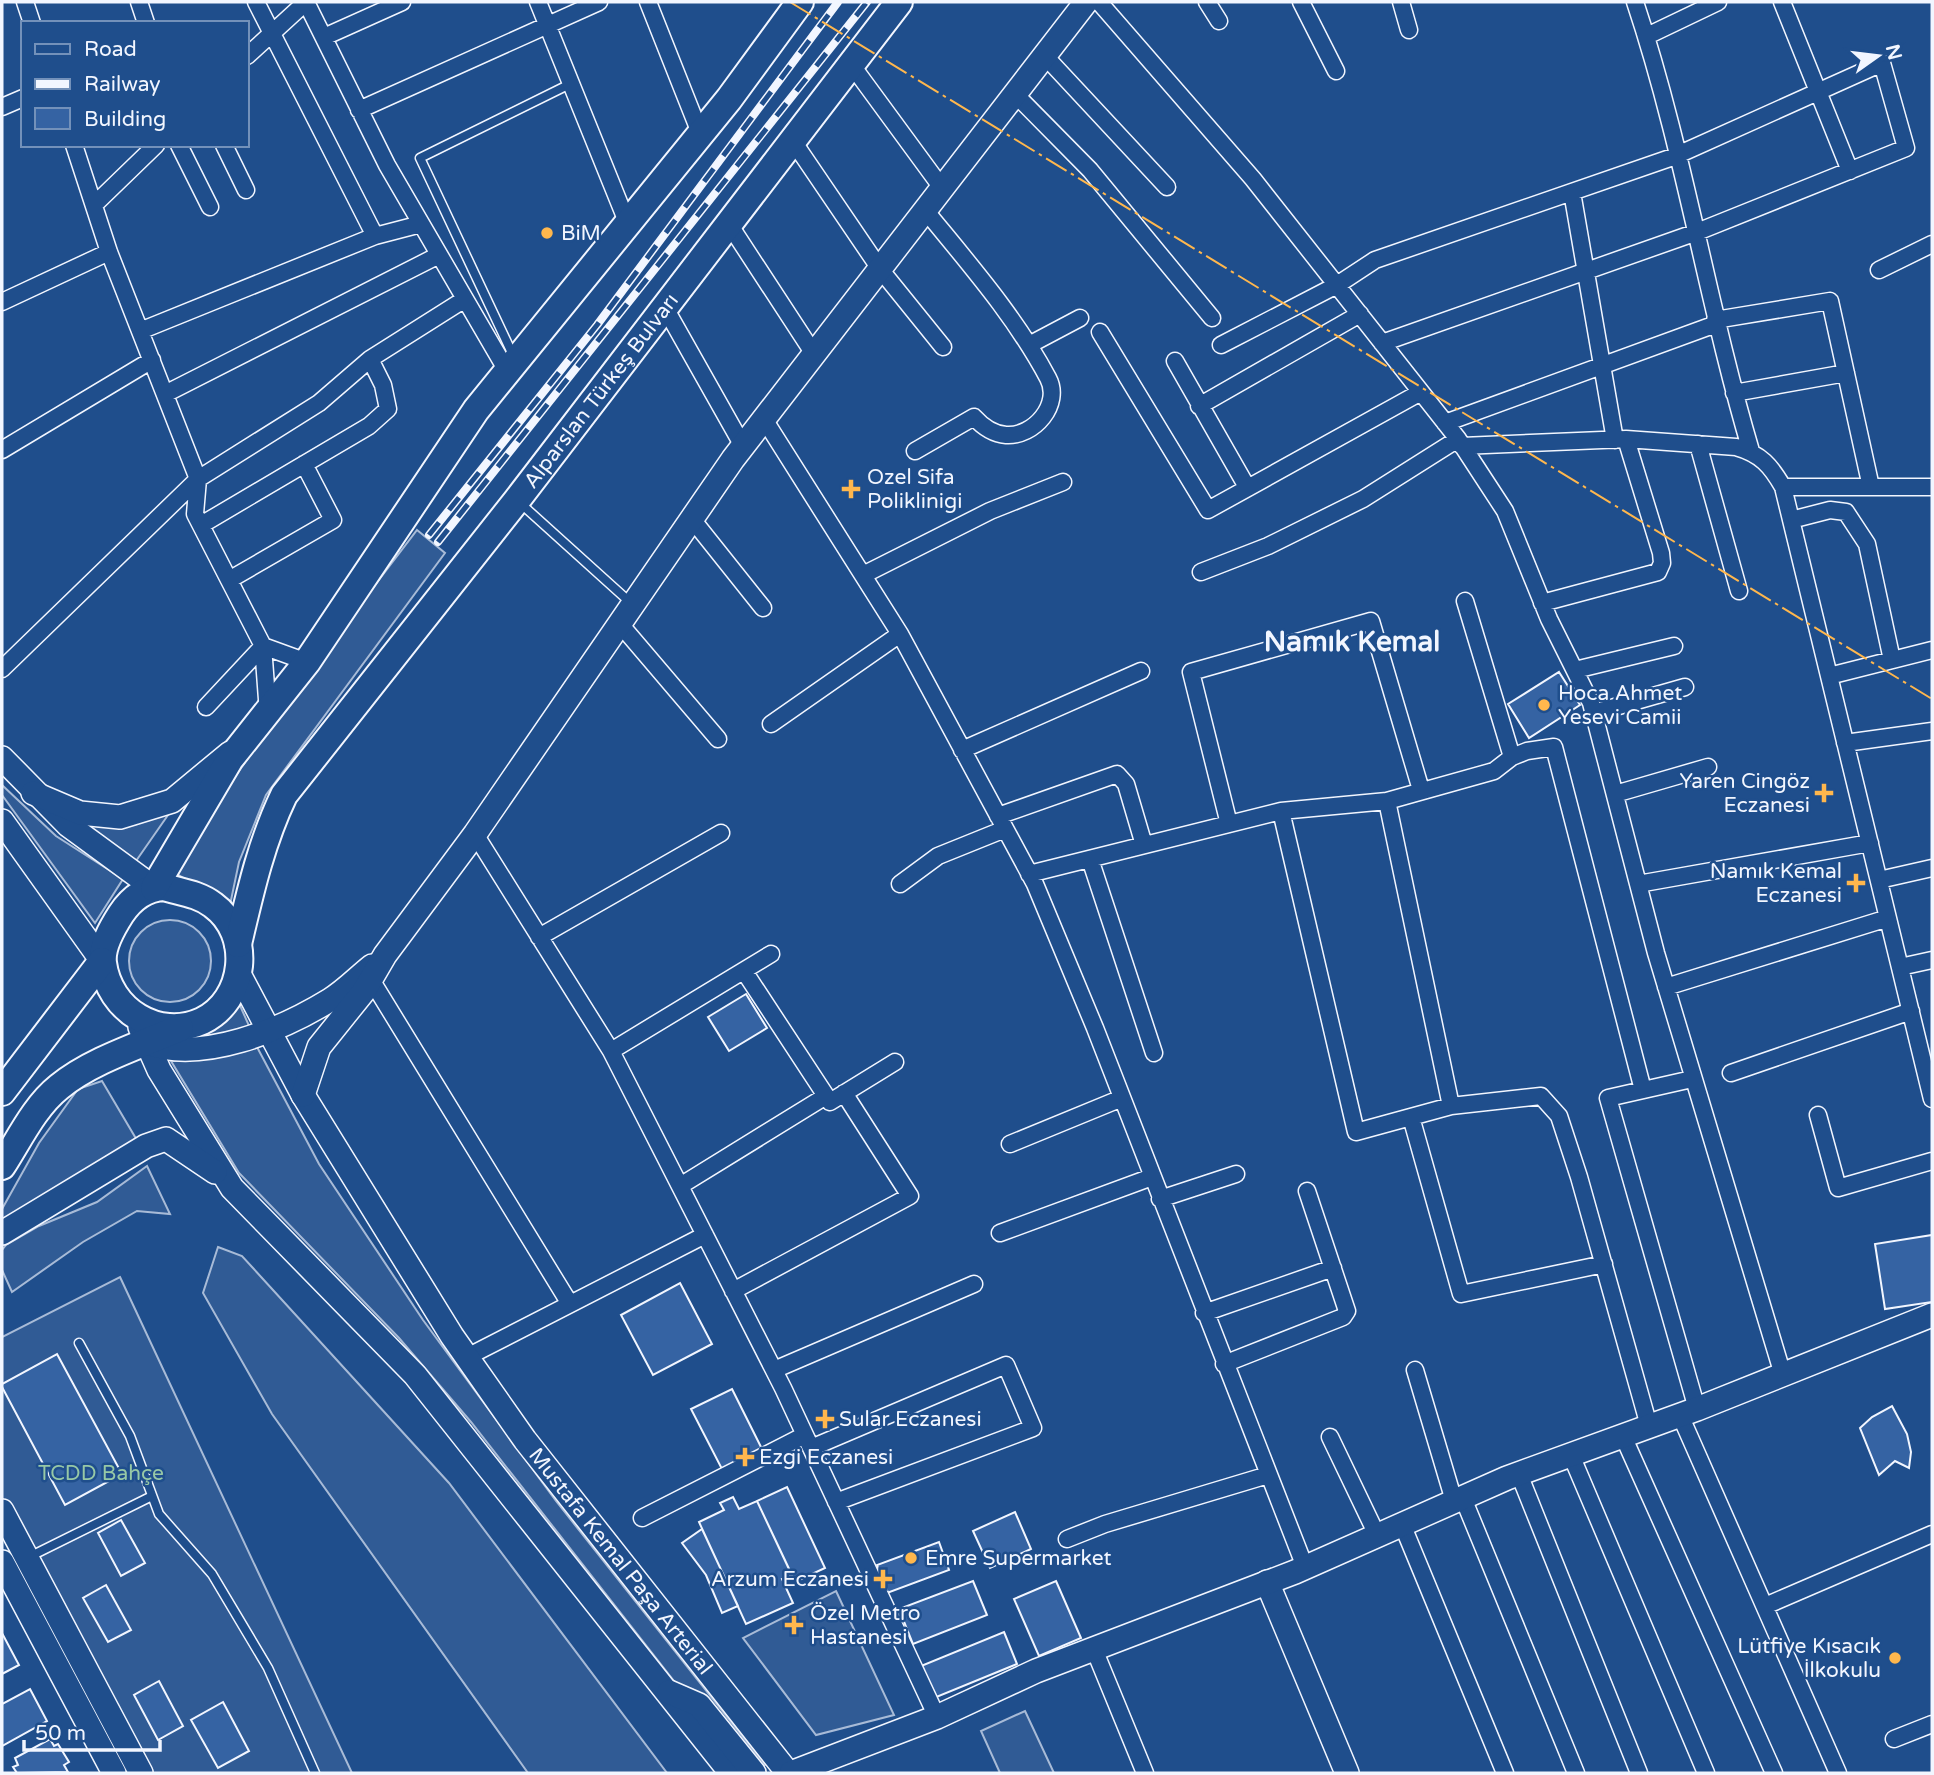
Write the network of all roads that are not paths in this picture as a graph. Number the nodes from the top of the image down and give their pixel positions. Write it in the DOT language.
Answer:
graph roads {
  1 [pos="25,2"];
  2 [pos="139,2"];
  3 [pos="256,2"];
  4 [pos="306,2"];
  5 [pos="402,2"];
  6 [pos="538,2"];
  7 [pos="599,2"];
  8 [pos="648,2"];
  9 [pos="800,2"];
  10 [pos="899,2"];
  11 [pos="1086,2"];
  12 [pos="1099,2"];
  13 [pos="1207,2"];
  14 [pos="1301,2"];
  15 [pos="1401,2"];
  16 [pos="1635,2"];
  17 [pos="1718,2"];
  18 [pos="1782,2"];
  19 [pos="31,21"];
  20 [pos="145,21"];
  21 [pos="1219,21"];
  22 [pos="546,26"];
  23 [pos="1409,30"];
  24 [pos="271,34"];
  25 [pos="1647,36"];
  26 [pos="324,37"];
  27 [pos="248,55"];
  28 [pos="1045,55"];
  29 [pos="852,64"];
  30 [pos="1336,71"];
  31 [pos="570,84"];
  32 [pos="1819,90"];
  33 [pos="1015,94"];
  34 [pos="21,99"];
  35 [pos="2,107"];
  36 [pos="359,110"];
  37 [pos="700,133"];
  38 [pos="793,141"];
  39 [pos="75,147"];
  40 [pos="154,147"];
  41 [pos="180,147"];
  42 [pos="225,147"];
  43 [pos="1678,155"];
  44 [pos="1850,170"];
  45 [pos="1167,187"];
  46 [pos="942,188"];
  47 [pos="246,190"];
  48 [pos="1572,192"];
  49 [pos="94,205"];
  50 [pos="210,207"];
  51 [pos="925,210"];
  52 [pos="627,222"];
  53 [pos="421,224"];
  54 [pos="729,224"];
  55 [pos="1697,232"];
  56 [pos="375,236"];
  57 [pos="1932,244"];
  58 [pos="109,252"];
  59 [pos="439,255"];
  60 [pos="880,269"];
  61 [pos="1879,270"];
  62 [pos="1585,273"];
  63 [pos="1337,285"];
  64 [pos="465,299"];
  65 [pos="2,302"];
  66 [pos="664,306"];
  67 [pos="1360,314"];
  68 [pos="1080,318"];
  69 [pos="1212,318"];
  70 [pos="1715,322"];
  71 [pos="140,331"];
  72 [pos="1100,332"];
  73 [pos="1382,343"];
  74 [pos="1029,345"];
  75 [pos="1221,345"];
  76 [pos="943,347"];
  77 [pos="814,354"];
  78 [pos="370,359"];
  79 [pos="152,360"];
  80 [pos="1175,361"];
  81 [pos="1603,364"];
  82 [pos="512,366"];
  83 [pos="1846,373"];
  84 [pos="1421,393"];
  85 [pos="1734,393"];
  86 [pos="165,394"];
  87 [pos="1199,406"];
  88 [pos="764,419"];
  89 [pos="1445,423"];
  90 [pos="1621,439"];
  91 [pos="1460,443"];
  92 [pos="1698,444"];
  93 [pos="743,446"];
  94 [pos="2,450"];
  95 [pos="915,451"];
  96 [pos="1751,451"];
  97 [pos="304,464"];
  98 [pos="198,479"];
  99 [pos="1063,482"];
  100 [pos="1247,487"];
  101 [pos="1783,487"];
  102 [pos="1871,487"];
  103 [pos="1932,487"];
  104 [pos="517,500"];
  105 [pos="692,519"];
  106 [pos="1791,520"];
  107 [pos="201,525"];
  108 [pos="1201,572"];
  109 [pos="863,575"];
  110 [pos="229,580"];
  111 [pos="1739,591"];
  112 [pos="1465,601"];
  113 [pos="1542,603"];
  114 [pos="763,608"];
  115 [pos="626,614"];
  116 [pos="900,634"];
  117 [pos="263,646"];
  118 [pos="1674,646"];
  119 [pos="1932,650"];
  120 [pos="1892,660"];
  121 [pos="307,662"];
  122 [pos="2,669"];
  123 [pos="1575,670"];
  124 [pos="1141,671"];
  125 [pos="1829,676"];
  126 [pos="1685,687"];
  127 [pos="206,707"];
  128 [pos="268,713"];
  129 [pos="1594,713"];
  130 [pos="771,724"];
  131 [pos="1932,731"];
  132 [pos="718,740"];
  133 [pos="242,743"];
  134 [pos="1845,743"];
  135 [pos="962,750"];
  136 [pos="1512,757"];
  137 [pos="2,758"];
  138 [pos="1708,767"];
  139 [pos="1421,790"];
  140 [pos="33,793"];
  141 [pos="1615,794"];
  142 [pos="1387,801"];
  143 [pos="1281,811"];
  144 [pos="2,821"];
  145 [pos="1001,822"];
  146 [pos="1229,824"];
  147 [pos="721,833"];
  148 [pos="475,834"];
  149 [pos="1870,844"];
  150 [pos="1144,845"];
  151 [pos="1090,859"];
  152 [pos="1932,868"];
  153 [pos="1029,874"];
  154 [pos="1879,880"];
  155 [pos="900,884"];
  156 [pos="1638,884"];
  157 [pos="154,888"];
  158 [pos="1888,918"];
  159 [pos="539,937"];
  160 [pos="238,944"];
  161 [pos="771,954"];
  162 [pos="1932,960"];
  163 [pos="102,961"];
  164 [pos="1900,967"];
  165 [pos="744,971"];
  166 [pos="238,972"];
  167 [pos="368,976"];
  168 [pos="1665,986"];
  169 [pos="1911,1011"];
  170 [pos="135,1016"];
  171 [pos="181,1027"];
  172 [pos="267,1030"];
  173 [pos="1924,1034"];
  174 [pos="147,1043"];
  175 [pos="611,1051"];
  176 [pos="1154,1053"];
  177 [pos="895,1062"];
  178 [pos="1731,1073"];
  179 [pos="1692,1079"];
  180 [pos="1643,1090"];
  181 [pos="2,1092"];
  182 [pos="844,1093"];
  183 [pos="303,1095"];
  184 [pos="826,1096"];
  185 [pos="1122,1098"];
  186 [pos="1932,1099"];
  187 [pos="1451,1106"];
  188 [pos="1818,1115"];
  189 [pos="1411,1117"];
  190 [pos="1010,1144"];
  191 [pos="1932,1161"];
  192 [pos="2,1166"];
  193 [pos="1236,1174"];
  194 [pos="1152,1177"];
  195 [pos="227,1180"];
  196 [pos="680,1186"];
  197 [pos="1307,1191"];
  198 [pos="1160,1199"];
  199 [pos="2,1233"];
  200 [pos="1000,1233"];
  201 [pos="705,1235"];
  202 [pos="1604,1264"];
  203 [pos="1333,1268"];
  204 [pos="974,1284"];
  205 [pos="733,1290"];
  206 [pos="570,1304"];
  207 [pos="1204,1313"];
  208 [pos="1930,1321"];
  209 [pos="79,1343"];
  210 [pos="463,1351"];
  211 [pos="1224,1364"];
  212 [pos="774,1370"];
  213 [pos="1415,1370"];
  214 [pos="1783,1375"];
  215 [pos="1688,1412"];
  216 [pos="1649,1426"];
  217 [pos="1623,1436"];
  218 [pos="1330,1437"];
  219 [pos="808,1442"];
  220 [pos="1571,1455"];
  221 [pos="1519,1474"];
  222 [pos="1268,1475"];
  223 [pos="150,1497"];
  224 [pos="1458,1499"];
  225 [pos="836,1502"];
  226 [pos="2,1511"];
  227 [pos="642,1518"];
  228 [pos="1402,1524"];
  229 [pos="1932,1534"];
  230 [pos="1377,1535"];
  231 [pos="1067,1539"];
  232 [pos="27,1558"];
  233 [pos="2,1562"];
  234 [pos="1305,1567"];
  235 [pos="1267,1582"];
  236 [pos="1765,1606"];
  237 [pos="1094,1649"];
  238 [pos="666,1690"];
  239 [pos="937,1717"];
  240 [pos="1932,1724"];
  241 [pos="1894,1739"];
  242 [pos="769,1749"];
  243 [pos="823,1768"];
  244 [pos="114,1773"];
  245 [pos="141,1773"];
  246 [pos="315,1773"];
  247 [pos="731,1773"];
  248 [pos="754,1773"];
  249 [pos="789,1773"];
  250 [pos="1145,1773"];
  251 [pos="1348,1773"];
  252 [pos="1505,1773"];
  253 [pos="1576,1773"];
  254 [pos="1639,1773"];
  255 [pos="1706,1773"];
  256 [pos="1773,1773"];
  257 [pos="1838,1773"];
  1 -- 19 [label="street"];
  2 -- 20 [label="street"];
  3 -- 24 [label="street"];
  4 -- 24 [label="street"];
  4 -- 26 [label="street"];
  5 -- 26 [label="street"];
  6 -- 22 [label="street"];
  7 -- 22 [label="street"];
  8 -- 37 [label="street"];
  9 -- 37 [label="main road"];
  10 -- 29 [label="main road, Alparslan Türkeş Bulvarı"];
  11 -- 28 [label="main road"];
  12 -- 63 [label="street"];
  13 -- 21 [label="street"];
  14 -- 30 [label="street"];
  15 -- 23 [label="street"];
  16 -- 25 [label="street"];
  17 -- 25 [label="street"];
  18 -- 32 [label="street"];
  22 -- 31 [label="street"];
  22 -- 36 [label="street"];
  24 -- 27 [label="street"];
  24 -- 56 [label="street"];
  25 -- 43 [label="street"];
  26 -- 36 [label="street"];
  28 -- 33 [label="main road"];
  28 -- 45 [label="street"];
  29 -- 38 [label="main road, Alparslan Türkeş Bulvarı"];
  29 -- 46 [label="street"];
  31 -- 52 [label="street"];
  31 -- 82 [label="lane"];
  32 -- 43 [label="street"];
  32 -- 44 [label="street"];
  32 -- 44 [label="street"];
  33 -- 46 [label="main road"];
  33 -- 69 [label="street"];
  34 -- 35 [label="street"];
  36 -- 53 [label="street"];
  37 -- 52 [label="main road"];
  38 -- 54 [label="main road, Alparslan Türkeş Bulvarı"];
  38 -- 60 [label="street"];
  39 -- 49 [label="street"];
  40 -- 49 [label="street"];
  41 -- 50 [label="street"];
  42 -- 47 [label="street"];
  43 -- 48 [label="street"];
  43 -- 55 [label="street"];
  44 -- 55 [label="street"];
  46 -- 51 [label="main road"];
  48 -- 62 [label="street"];
  48 -- 63 [label="street"];
  49 -- 58 [label="street"];
  51 -- 60 [label="main road"];
  51 -- 74 [label="street"];
  52 -- 82 [label="main road"];
  53 -- 56 [label="street"];
  53 -- 59 [label="street"];
  54 -- 66 [label="main road, Alparslan Türkeş Bulvarı"];
  54 -- 77 [label="street"];
  55 -- 62 [label="street"];
  55 -- 70 [label="street"];
  56 -- 71 [label="street"];
  57 -- 61 [label="street"];
  58 -- 65 [label="street"];
  58 -- 71 [label="street"];
  59 -- 64 [label="street"];
  59 -- 86 [label="street"];
  60 -- 76 [label="street"];
  60 -- 77 [label="main road"];
  62 -- 73 [label="street"];
  62 -- 81 [label="street"];
  63 -- 67 [label="street"];
  63 -- 75 [label="street"];
  64 -- 78 [label="street"];
  64 -- 82 [label="street"];
  66 -- 93 [label="street"];
  66 -- 104 [label="main road, Alparslan Türkeş Bulvarı"];
  67 -- 73 [label="street"];
  67 -- 87 [label="street"];
  68 -- 74 [label="street"];
  70 -- 81 [label="street"];
  70 -- 83 [label="street"];
  70 -- 85 [label="street"];
  71 -- 79 [label="street"];
  72 -- 100 [label="street"];
  73 -- 84 [label="street"];
  74 -- 95 [label="street"];
  77 -- 88 [label="main road"];
  78 -- 97 [label="street"];
  78 -- 98 [label="street"];
  79 -- 86 [label="street"];
  79 -- 94 [label="street"];
  80 -- 87 [label="street"];
  81 -- 89 [label="street"];
  81 -- 90 [label="street"];
  82 -- 121 [label="main road"];
  83 -- 85 [label="street"];
  83 -- 102 [label="street"];
  84 -- 89 [label="street"];
  84 -- 100 [label="street"];
  85 -- 96 [label="street"];
  86 -- 98 [label="street"];
  87 -- 100 [label="street"];
  88 -- 93 [label="main road"];
  88 -- 109 [label="street"];
  89 -- 91 [label="street"];
  90 -- 91 [label="street"];
  90 -- 92 [label="street"];
  90 -- 113 [label="street"];
  91 -- 108 [label="street"];
  91 -- 113 [label="street"];
  92 -- 96 [label="street"];
  92 -- 111 [label="street"];
  93 -- 105 [label="main road"];
  96 -- 101 [label="street"];
  97 -- 107 [label="street"];
  97 -- 110 [label="street"];
  98 -- 107 [label="street"];
  98 -- 122 [label="street"];
  99 -- 109 [label="street"];
  101 -- 102 [label="street"];
  101 -- 106 [label="street"];
  102 -- 103 [label="street"];
  104 -- 115 [label="lane"];
  104 -- 160 [label="main road, Alparslan Türkeş Bulvarı"];
  105 -- 114 [label="street"];
  105 -- 115 [label="main road"];
  106 -- 120 [label="street"];
  106 -- 125 [label="street"];
  107 -- 110 [label="street"];
  109 -- 116 [label="street"];
  110 -- 117 [label="street"];
  112 -- 136 [label="street"];
  113 -- 123 [label="street"];
  115 -- 132 [label="street"];
  115 -- 148 [label="main road"];
  116 -- 130 [label="street"];
  116 -- 135 [label="street"];
  117 -- 121 [label="street"];
  117 -- 127 [label="street"];
  117 -- 128 [label="street"];
  118 -- 123 [label="street"];
  119 -- 120 [label="street"];
  120 -- 125 [label="street"];
  121 -- 128 [label="main road"];
  123 -- 129 [label="street"];
  124 -- 135 [label="street"];
  125 -- 134 [label="street"];
  126 -- 129 [label="street"];
  128 -- 133 [label="main road"];
  129 -- 141 [label="street"];
  131 -- 134 [label="street"];
  133 -- 140 [label="main road"];
  133 -- 157 [label="main road"];
  134 -- 149 [label="street"];
  135 -- 145 [label="street"];
  136 -- 139 [label="street"];
  136 -- 180 [label="street"];
  137 -- 140 [label="main road"];
  138 -- 141 [label="street"];
  139 -- 142 [label="street"];
  139 -- 146 [label="street"];
  140 -- 157 [label="main road"];
  141 -- 156 [label="street"];
  142 -- 143 [label="street"];
  142 -- 187 [label="street"];
  143 -- 146 [label="street"];
  143 -- 189 [label="street"];
  144 -- 163 [label="main road"];
  145 -- 150 [label="street"];
  145 -- 153 [label="street"];
  145 -- 155 [label="street"];
  146 -- 150 [label="street"];
  147 -- 159 [label="street"];
  148 -- 159 [label="street"];
  148 -- 167 [label="main road"];
  149 -- 154 [label="street"];
  149 -- 156 [label="street"];
  150 -- 151 [label="street"];
  151 -- 153 [label="street"];
  151 -- 176 [label="street"];
  152 -- 154 [label="street"];
  153 -- 185 [label="street"];
  154 -- 158 [label="street"];
  156 -- 168 [label="street"];
  157 -- 160 [label="main road"];
  157 -- 163 [label="main road"];
  158 -- 164 [label="street"];
  158 -- 168 [label="street"];
  159 -- 175 [label="street"];
  160 -- 166 [label="main road"];
  161 -- 165 [label="street"];
  162 -- 164 [label="street"];
  163 -- 170 [label="main road"];
  163 -- 181 [label="main road"];
  164 -- 169 [label="street"];
  165 -- 175 [label="street"];
  165 -- 184 [label="street"];
  166 -- 171 [label="main road"];
  166 -- 172 [label="main road, Mustafa Kemal Paşa Arterial"];
  167 -- 172 [label="main road"];
  167 -- 183 [label="main road"];
  167 -- 206 [label="street"];
  168 -- 179 [label="street"];
  169 -- 173 [label="street"];
  169 -- 178 [label="street"];
  170 -- 171 [label="main road"];
  170 -- 174 [label="main road"];
  171 -- 174 [label="main road"];
  172 -- 174 [label="main road"];
  172 -- 183 [label="main road, Mustafa Kemal Paşa Arterial"];
  173 -- 186 [label="street"];
  174 -- 192 [label="main road"];
  174 -- 195 [label="main road"];
  175 -- 196 [label="street"];
  177 -- 182 [label="street"];
  179 -- 180 [label="street"];
  179 -- 214 [label="street"];
  180 -- 215 [label="street"];
  182 -- 184 [label="street"];
  182 -- 205 [label="street"];
  183 -- 210 [label="main road, Mustafa Kemal Paşa Arterial"];
  184 -- 196 [label="street"];
  185 -- 190 [label="street"];
  185 -- 194 [label="street"];
  187 -- 189 [label="street"];
  187 -- 202 [label="street"];
  188 -- 191 [label="street"];
  189 -- 202 [label="street"];
  193 -- 198 [label="street"];
  194 -- 198 [label="street"];
  194 -- 200 [label="street"];
  195 -- 199 [label="main road"];
  195 -- 238 [label="main road"];
  196 -- 201 [label="street"];
  197 -- 203 [label="street"];
  198 -- 207 [label="street"];
  201 -- 205 [label="street"];
  201 -- 206 [label="street"];
  202 -- 216 [label="street"];
  203 -- 207 [label="street"];
  203 -- 211 [label="street"];
  204 -- 212 [label="street"];
  205 -- 212 [label="street"];
  206 -- 210 [label="street"];
  207 -- 211 [label="street"];
  208 -- 214 [label="main road"];
  209 -- 223 [label="lane"];
  210 -- 242 [label="main road, Mustafa Kemal Paşa Arterial"];
  211 -- 222 [label="street"];
  212 -- 219 [label="street"];
  213 -- 224 [label="street"];
  214 -- 215 [label="main road"];
  215 -- 216 [label="main road"];
  215 -- 236 [label="street"];
  216 -- 217 [label="main road"];
  217 -- 220 [label="main road"];
  217 -- 256 [label="street"];
  218 -- 230 [label="street"];
  219 -- 225 [label="street"];
  219 -- 225 [label="street"];
  219 -- 227 [label="street"];
  220 -- 221 [label="main road"];
  220 -- 255 [label="street"];
  221 -- 224 [label="main road"];
  221 -- 254 [label="street"];
  222 -- 231 [label="street"];
  222 -- 234 [label="street"];
  223 -- 232 [label="lane"];
  223 -- 246 [label="lane"];
  224 -- 228 [label="main road"];
  224 -- 253 [label="street"];
  225 -- 239 [label="street"];
  226 -- 232 [label="main road"];
  228 -- 230 [label="main road"];
  228 -- 252 [label="street"];
  229 -- 236 [label="street"];
  230 -- 234 [label="main road"];
  232 -- 245 [label="main road"];
  233 -- 244 [label="main road"];
  234 -- 235 [label="main road"];
  235 -- 237 [label="main road"];
  235 -- 251 [label="main road"];
  236 -- 257 [label="street"];
  237 -- 239 [label="main road"];
  237 -- 250 [label="street"];
  238 -- 247 [label="main road"];
  238 -- 248 [label="main road"];
  239 -- 243 [label="main road"];
  240 -- 241 [label="street"];
  242 -- 243 [label="main road"];
  242 -- 249 [label="main road, Mustafa Kemal Paşa Arterial"];
  243 -- 249 [label="main road"];
}
